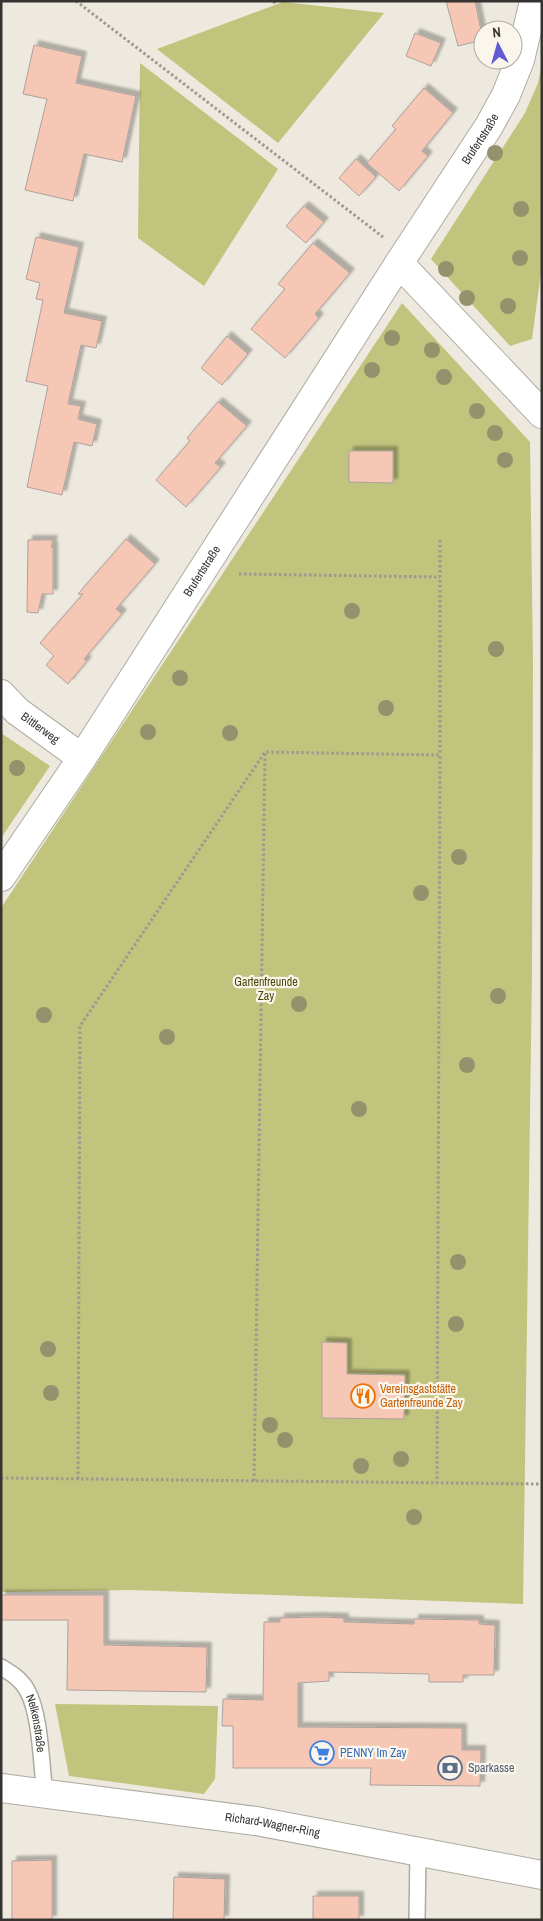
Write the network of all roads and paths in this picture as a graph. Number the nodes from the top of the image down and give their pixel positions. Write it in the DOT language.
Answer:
graph roads {
  1 [pos="76,1"];
  2 [pos="534,1"];
  3 [pos="402,258"];
  4 [pos="542,414"];
  5 [pos="440,540"];
  6 [pos="239,574"];
  7 [pos="440,576"];
  8 [pos="1,694"];
  9 [pos="265,752"];
  10 [pos="440,755"];
  11 [pos="82,758"];
  12 [pos="1,877"];
  13 [pos="1,1478"];
  14 [pos="78,1479"];
  15 [pos="254,1481"];
  16 [pos="437,1483"];
  17 [pos="542,1484"];
  18 [pos="1,1667"];
  19 [pos="1,1788"];
  20 [pos="44,1794"];
  21 [pos="418,1852"];
  22 [pos="542,1875"];
  23 [pos="417,1920"];
  1 -- 3 [label="path"];
  2 -- 3 [label="street, Brufertstraße"];
  3 -- 4 [label="street"];
  3 -- 11 [label="street, Brufertstraße"];
  5 -- 7 [label="path"];
  6 -- 7 [label="path"];
  7 -- 10 [label="path"];
  8 -- 11 [label="street, Bittlerweg"];
  9 -- 10 [label="path"];
  9 -- 14 [label="path"];
  9 -- 15 [label="path"];
  10 -- 16 [label="path"];
  11 -- 12 [label="street, Brufertstraße"];
  13 -- 14 [label="path"];
  14 -- 15 [label="path"];
  15 -- 16 [label="path"];
  16 -- 17 [label="path"];
  18 -- 20 [label="lane, Nelkenstraße"];
  19 -- 20 [label="street, Richard-Wagner-Ring"];
  20 -- 21 [label="street, Richard-Wagner-Ring"];
  21 -- 22 [label="street, Richard-Wagner-Ring"];
  21 -- 23 [label="lane"];
}
